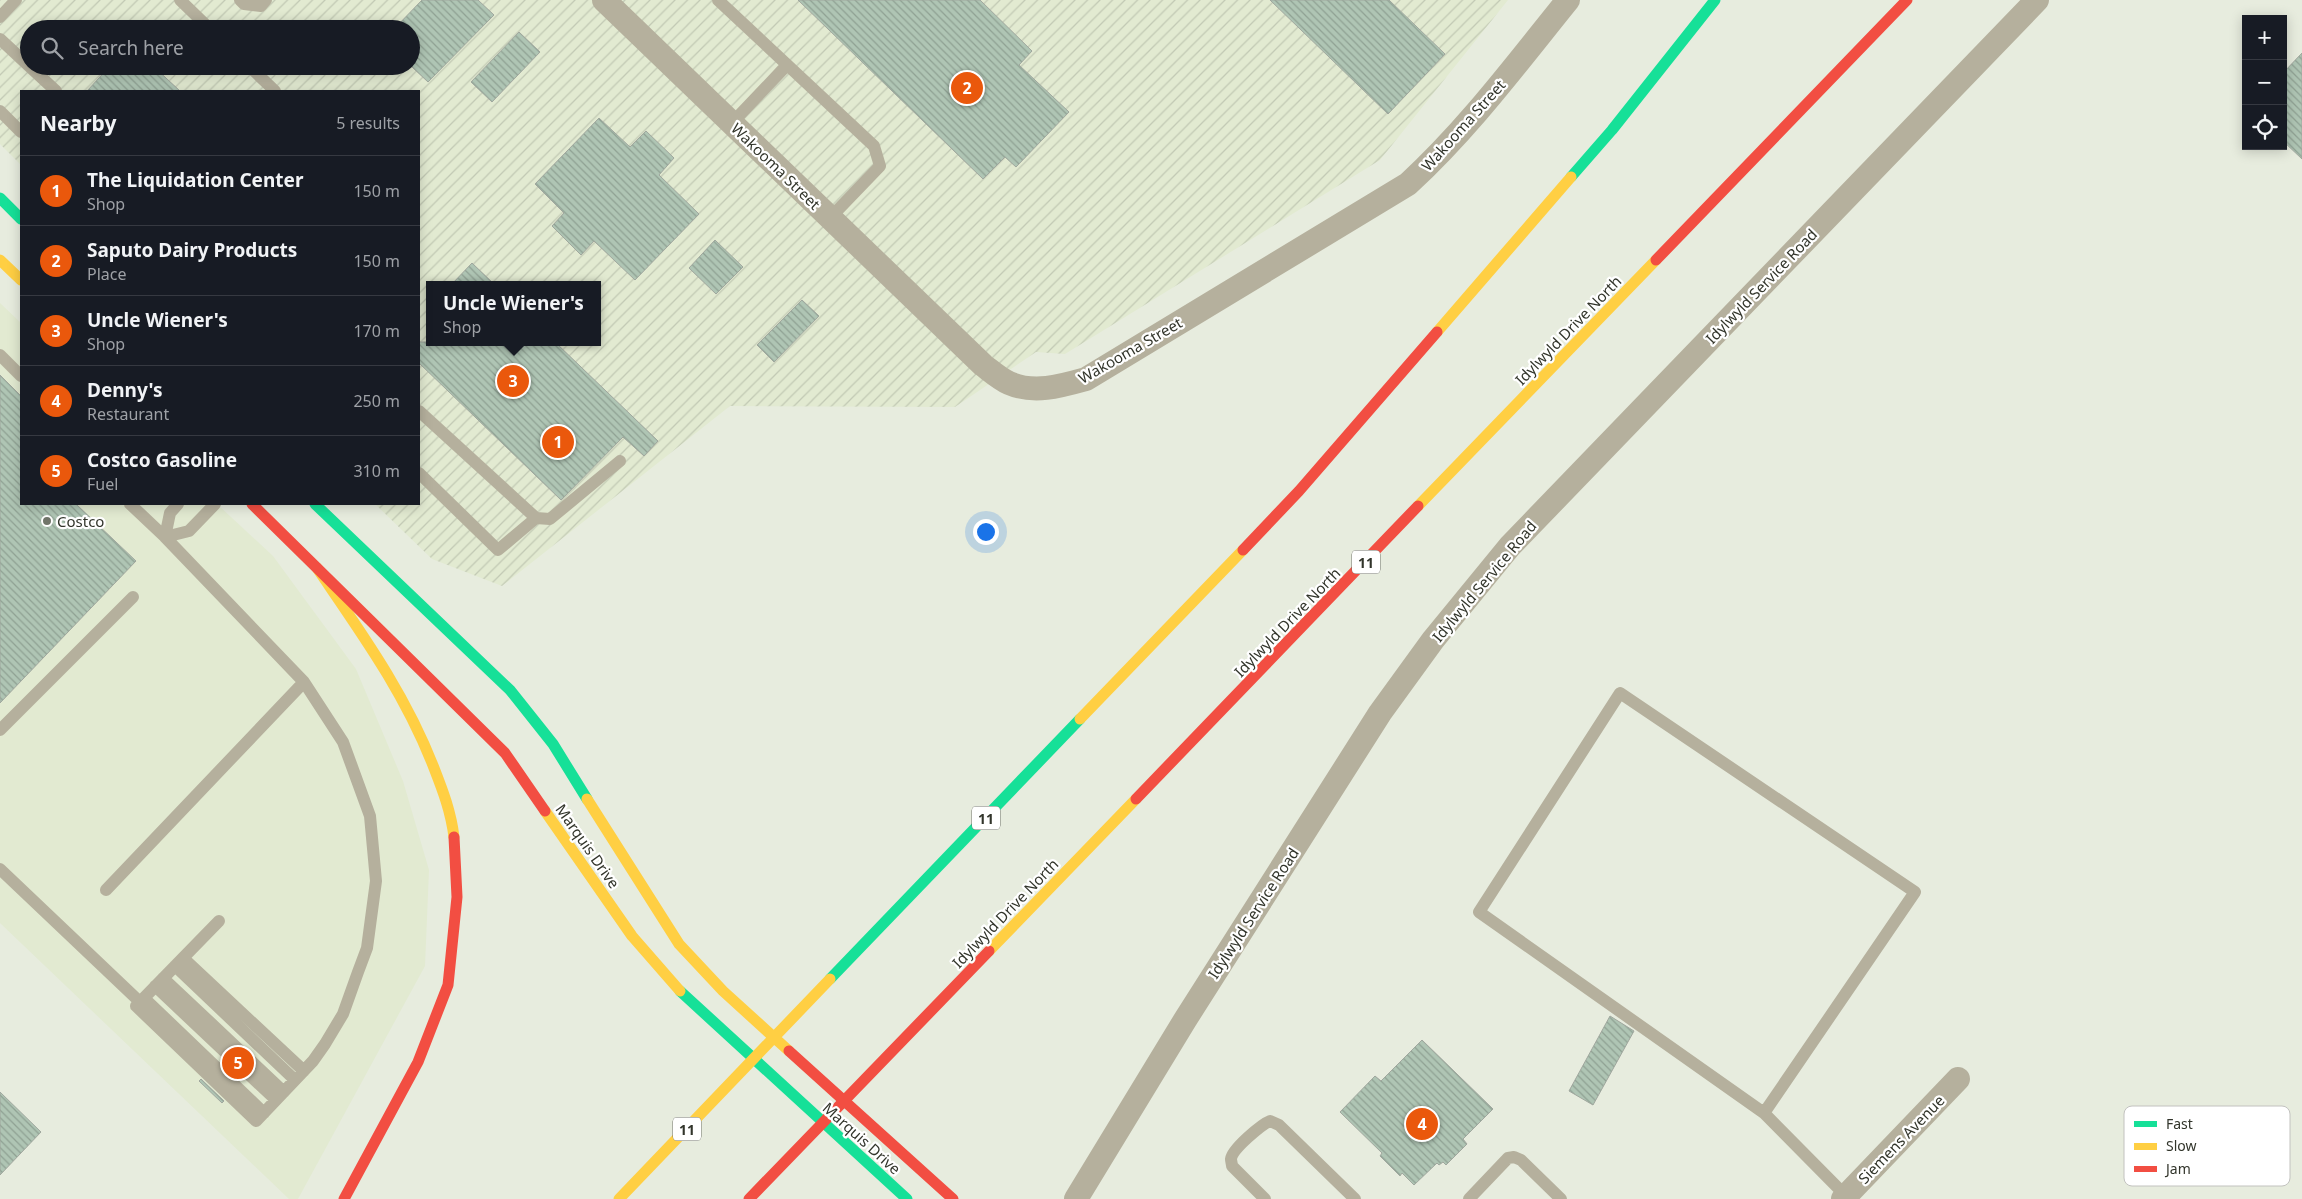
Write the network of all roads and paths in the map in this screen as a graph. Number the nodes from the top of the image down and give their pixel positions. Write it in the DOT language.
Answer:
graph roads {
  1 [pos="16,0"];
  2 [pos="180,0"];
  3 [pos="240,0"];
  4 [pos="266,0"];
  5 [pos="604,0"];
  6 [pos="718,0"];
  7 [pos="1568,0"];
  8 [pos="1715,0"];
  9 [pos="1907,0"];
  10 [pos="2036,0"];
  11 [pos="0,17"];
  12 [pos="201,20"];
  13 [pos="0,39"];
  14 [pos="20,58"];
  15 [pos="788,65"];
  16 [pos="39,75"];
  17 [pos="258,75"];
  18 [pos="55,90"];
  19 [pos="274,90"];
  20 [pos="0,111"];
  21 [pos="732,123"];
  22 [pos="20,131"];
  23 [pos="0,198"];
  24 [pos="20,218"];
  25 [pos="830,218"];
  26 [pos="0,260"];
  27 [pos="20,279"];
  28 [pos="0,355"];
  29 [pos="20,375"];
  30 [pos="420,412"];
  31 [pos="620,461"];
  32 [pos="420,474"];
  33 [pos="131,505"];
  34 [pos="177,505"];
  35 [pos="214,505"];
  36 [pos="253,505"];
  37 [pos="317,505"];
  38 [pos="536,518"];
  39 [pos="165,537"];
  40 [pos="317,568"];
  41 [pos="133,597"];
  42 [pos="304,682"];
  43 [pos="0,730"];
  44 [pos="0,869"];
  45 [pos="106,890"];
  46 [pos="219,921"];
  47 [pos="179,962"];
  48 [pos="159,982"];
  49 [pos="142,1000"];
  50 [pos="774,1038"];
  51 [pos="755,1060"];
  52 [pos="299,1075"];
  53 [pos="1958,1079"];
  54 [pos="280,1096"];
  55 [pos="843,1101"];
  56 [pos="1764,1113"];
  57 [pos="822,1122"];
  58 [pos="1844,1197"];
  59 [pos="344,1199"];
  60 [pos="619,1199"];
  61 [pos="749,1199"];
  62 [pos="907,1199"];
  63 [pos="953,1199"];
  64 [pos="1076,1199"];
  65 [pos="1265,1199"];
  66 [pos="1356,1199"];
  67 [pos="1469,1199"];
  68 [pos="1561,1199"];
  1 -- 11 [label="lane"];
  2 -- 12 [label="lane"];
  3 -- 4 [label="lane"];
  5 -- 21 [label="street, Wakooma Street"];
  6 -- 15 [label="lane"];
  7 -- 25 [label="street, Wakooma Street"];
  8 -- 50 [label="main road, 11"];
  9 -- 55 [label="main road, Idylwyld Drive North / 11"];
  10 -- 64 [label="street, Idylwyld Service Road"];
  13 -- 14 [label="lane"];
  15 -- 21 [label="lane"];
  15 -- 25 [label="lane"];
  16 -- 18 [label="lane"];
  17 -- 19 [label="lane"];
  20 -- 22 [label="lane"];
  21 -- 25 [label="street, Wakooma Street"];
  23 -- 24 [label="main road"];
  26 -- 27 [label="main road"];
  28 -- 29 [label="lane"];
  30 -- 38 [label="lane"];
  31 -- 38 [label="lane"];
  32 -- 38 [label="lane"];
  33 -- 39 [label="lane"];
  34 -- 39 [label="lane"];
  35 -- 39 [label="lane"];
  36 -- 40 [label="main road, Marquis Drive"];
  37 -- 50 [label="main road, Marquis Drive"];
  39 -- 42 [label="lane"];
  40 -- 51 [label="main road, Marquis Drive"];
  40 -- 59 [label="main road"];
  41 -- 43 [label="lane"];
  42 -- 45 [label="lane"];
  42 -- 52 [label="lane"];
  44 -- 49 [label="lane"];
  46 -- 47 [label="lane"];
  47 -- 48 [label="lane"];
  47 -- 52 [label="lane"];
  48 -- 49 [label="lane"];
  48 -- 54 [label="lane"];
  49 -- 54 [label="lane"];
  50 -- 51 [label="main road, 11"];
  50 -- 55 [label="main road, Marquis Drive"];
  51 -- 57 [label="main road, Marquis Drive"];
  51 -- 60 [label="main road, 11"];
  52 -- 54 [label="lane"];
  53 -- 58 [label="street, Siemens Avenue"];
  55 -- 57 [label="main road, Idylwyld Drive North / 11"];
  55 -- 63 [label="main road, Marquis Drive"];
  56 -- 56 [label="lane"];
  56 -- 58 [label="lane"];
  57 -- 61 [label="main road, Idylwyld Drive North / 11"];
  57 -- 62 [label="main road, Marquis Drive"];
  65 -- 66 [label="lane"];
  67 -- 68 [label="lane"];
}
